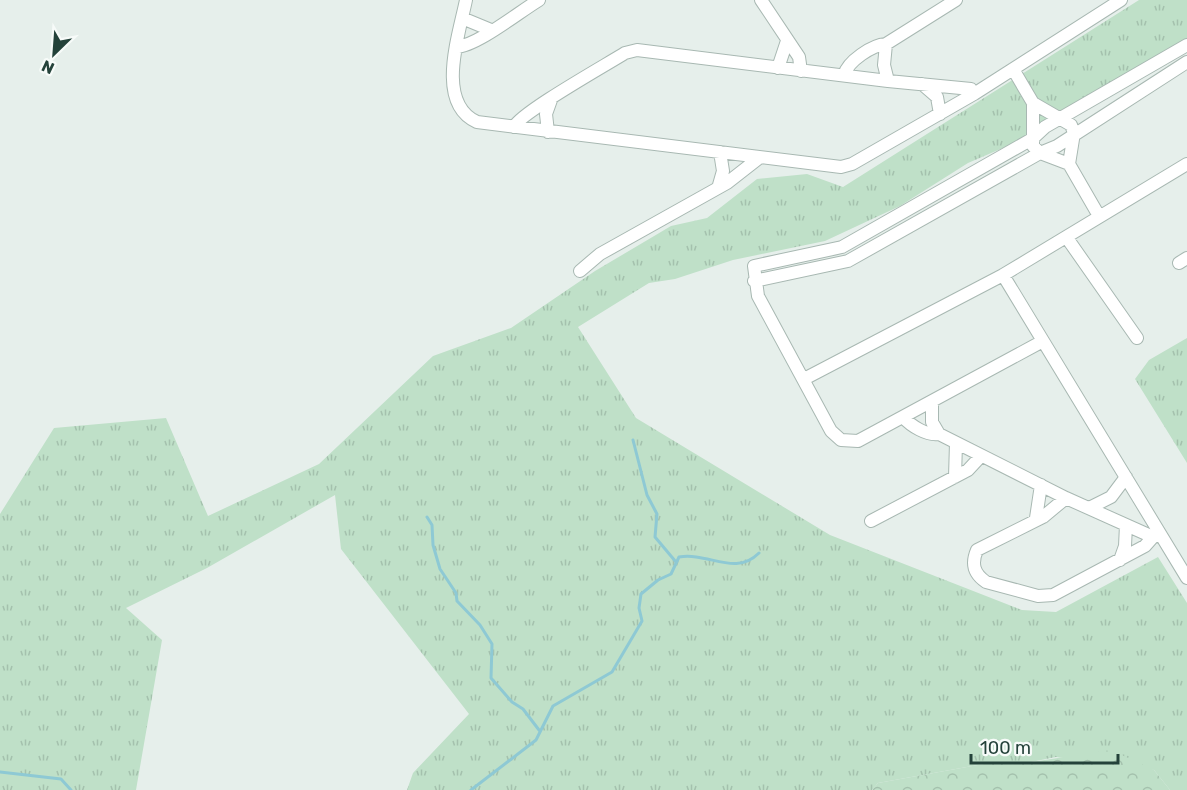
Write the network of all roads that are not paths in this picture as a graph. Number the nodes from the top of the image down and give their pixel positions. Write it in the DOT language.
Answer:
graph roads {
  1 [pos="466,0"];
  2 [pos="539,0"];
  3 [pos="761,0"];
  4 [pos="956,0"];
  5 [pos="1121,0"];
  6 [pos="462,18"];
  7 [pos="491,30"];
  8 [pos="787,41"];
  9 [pos="886,44"];
  10 [pos="1187,45"];
  11 [pos="456,47"];
  12 [pos="1187,62"];
  13 [pos="778,68"];
  14 [pos="1013,69"];
  15 [pos="801,71"];
  16 [pos="844,75"];
  17 [pos="888,81"];
  18 [pos="922,84"];
  19 [pos="974,94"];
  20 [pos="551,100"];
  21 [pos="1033,103"];
  22 [pos="940,114"];
  23 [pos="1064,119"];
  24 [pos="514,127"];
  25 [pos="548,132"];
  26 [pos="1074,133"];
  27 [pos="1032,139"];
  28 [pos="720,152"];
  29 [pos="1040,153"];
  30 [pos="759,158"];
  31 [pos="1069,164"];
  32 [pos="1187,164"];
  33 [pos="719,185"];
  34 [pos="1099,216"];
  35 [pos="1067,238"];
  36 [pos="580,271"];
  37 [pos="1003,275"];
  38 [pos="754,281"];
  39 [pos="1137,338"];
  40 [pos="1043,341"];
  41 [pos="804,379"];
  42 [pos="932,401"];
  43 [pos="903,417"];
  44 [pos="939,435"];
  45 [pos="956,443"];
  46 [pos="981,456"];
  47 [pos="955,477"];
  48 [pos="1126,477"];
  49 [pos="1041,485"];
  50 [pos="1066,498"];
  51 [pos="1089,508"];
  52 [pos="1036,519"];
  53 [pos="871,521"];
  54 [pos="1126,525"];
  55 [pos="1157,536"];
  56 [pos="1120,560"];
  57 [pos="1187,578"];
  1 -- 6 [label="street"];
  2 -- 7 [label="street"];
  3 -- 8 [label="street"];
  4 -- 9 [label="street"];
  5 -- 14 [label="street"];
  6 -- 7 [label="street"];
  6 -- 11 [label="street"];
  7 -- 11 [label="street"];
  8 -- 13 [label="street"];
  8 -- 15 [label="street"];
  9 -- 16 [label="street"];
  9 -- 17 [label="street"];
  10 -- 23 [label="street"];
  11 -- 24 [label="street"];
  12 -- 26 [label="street"];
  13 -- 15 [label="street"];
  13 -- 20 [label="street"];
  14 -- 19 [label="street"];
  14 -- 21 [label="street"];
  15 -- 16 [label="street"];
  16 -- 17 [label="street"];
  17 -- 18 [label="street"];
  18 -- 19 [label="street"];
  18 -- 22 [label="street"];
  19 -- 22 [label="street"];
  20 -- 24 [label="street"];
  20 -- 25 [label="street"];
  21 -- 23 [label="street"];
  21 -- 27 [label="street"];
  22 -- 30 [label="street"];
  23 -- 26 [label="street"];
  23 -- 27 [label="street"];
  24 -- 25 [label="street"];
  25 -- 28 [label="street"];
  26 -- 29 [label="street"];
  26 -- 31 [label="street"];
  27 -- 29 [label="street"];
  27 -- 38 [label="street"];
  28 -- 30 [label="street"];
  28 -- 33 [label="street"];
  29 -- 31 [label="street"];
  29 -- 38 [label="street"];
  30 -- 33 [label="street"];
  31 -- 34 [label="street"];
  32 -- 34 [label="street"];
  33 -- 36 [label="street"];
  34 -- 35 [label="street"];
  35 -- 37 [label="street"];
  35 -- 39 [label="street"];
  37 -- 40 [label="street"];
  37 -- 41 [label="street"];
  38 -- 41 [label="street"];
  40 -- 42 [label="street"];
  40 -- 48 [label="street"];
  41 -- 43 [label="street"];
  42 -- 43 [label="street"];
  42 -- 44 [label="street"];
  43 -- 44 [label="street"];
  44 -- 45 [label="street"];
  45 -- 46 [label="street"];
  45 -- 47 [label="street"];
  46 -- 47 [label="street"];
  46 -- 49 [label="street"];
  47 -- 53 [label="street"];
  48 -- 51 [label="street"];
  48 -- 55 [label="street"];
  49 -- 50 [label="street"];
  49 -- 52 [label="street"];
  50 -- 51 [label="street"];
  50 -- 52 [label="street"];
  51 -- 54 [label="street"];
  52 -- 56 [label="street"];
  54 -- 55 [label="street"];
  54 -- 56 [label="street"];
  55 -- 56 [label="street"];
  55 -- 57 [label="street"];
}
